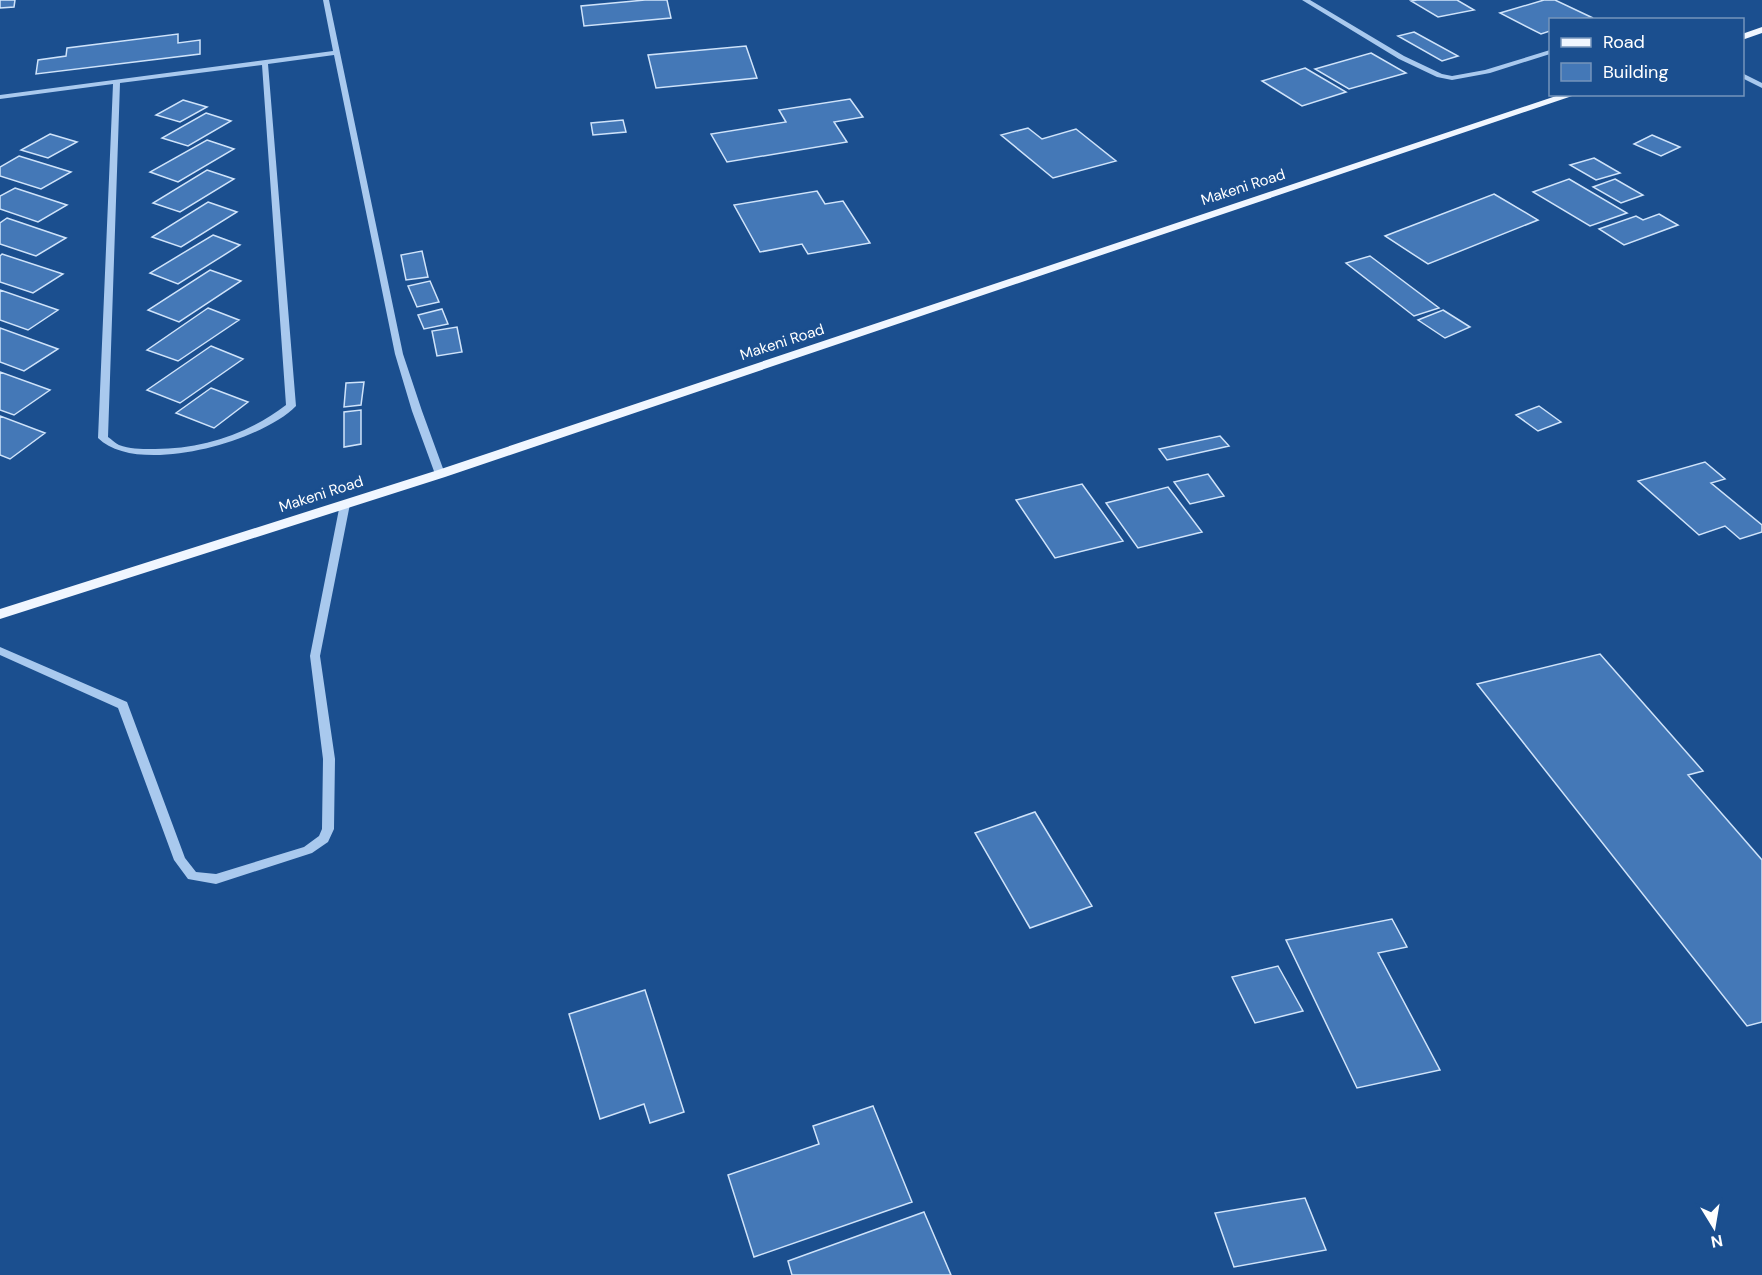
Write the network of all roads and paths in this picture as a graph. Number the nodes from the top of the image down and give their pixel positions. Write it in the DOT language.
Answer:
graph roads {
  1 [pos="326,0"];
  2 [pos="1305,0"];
  3 [pos="1762,30"];
  4 [pos="1744,37"];
  5 [pos="336,53"];
  6 [pos="1549,53"];
  7 [pos="265,63"];
  8 [pos="1744,76"];
  9 [pos="117,83"];
  10 [pos="1762,86"];
  11 [pos="1568,96"];
  12 [pos="0,97"];
  13 [pos="440,474"];
  14 [pos="345,504"];
  15 [pos="0,614"];
  16 [pos="0,651"];
  1 -- 5 [label="street"];
  2 -- 6 [label="street"];
  3 -- 4 [label="main road"];
  5 -- 7 [label="street"];
  5 -- 13 [label="street"];
  7 -- 9 [label="street"];
  7 -- 9 [label="street"];
  8 -- 10 [label="street"];
  9 -- 12 [label="street"];
  11 -- 13 [label="main road, Makeni Road"];
  13 -- 14 [label="main road, Makeni Road"];
  14 -- 15 [label="main road, Makeni Road"];
  14 -- 16 [label="street"];
}
